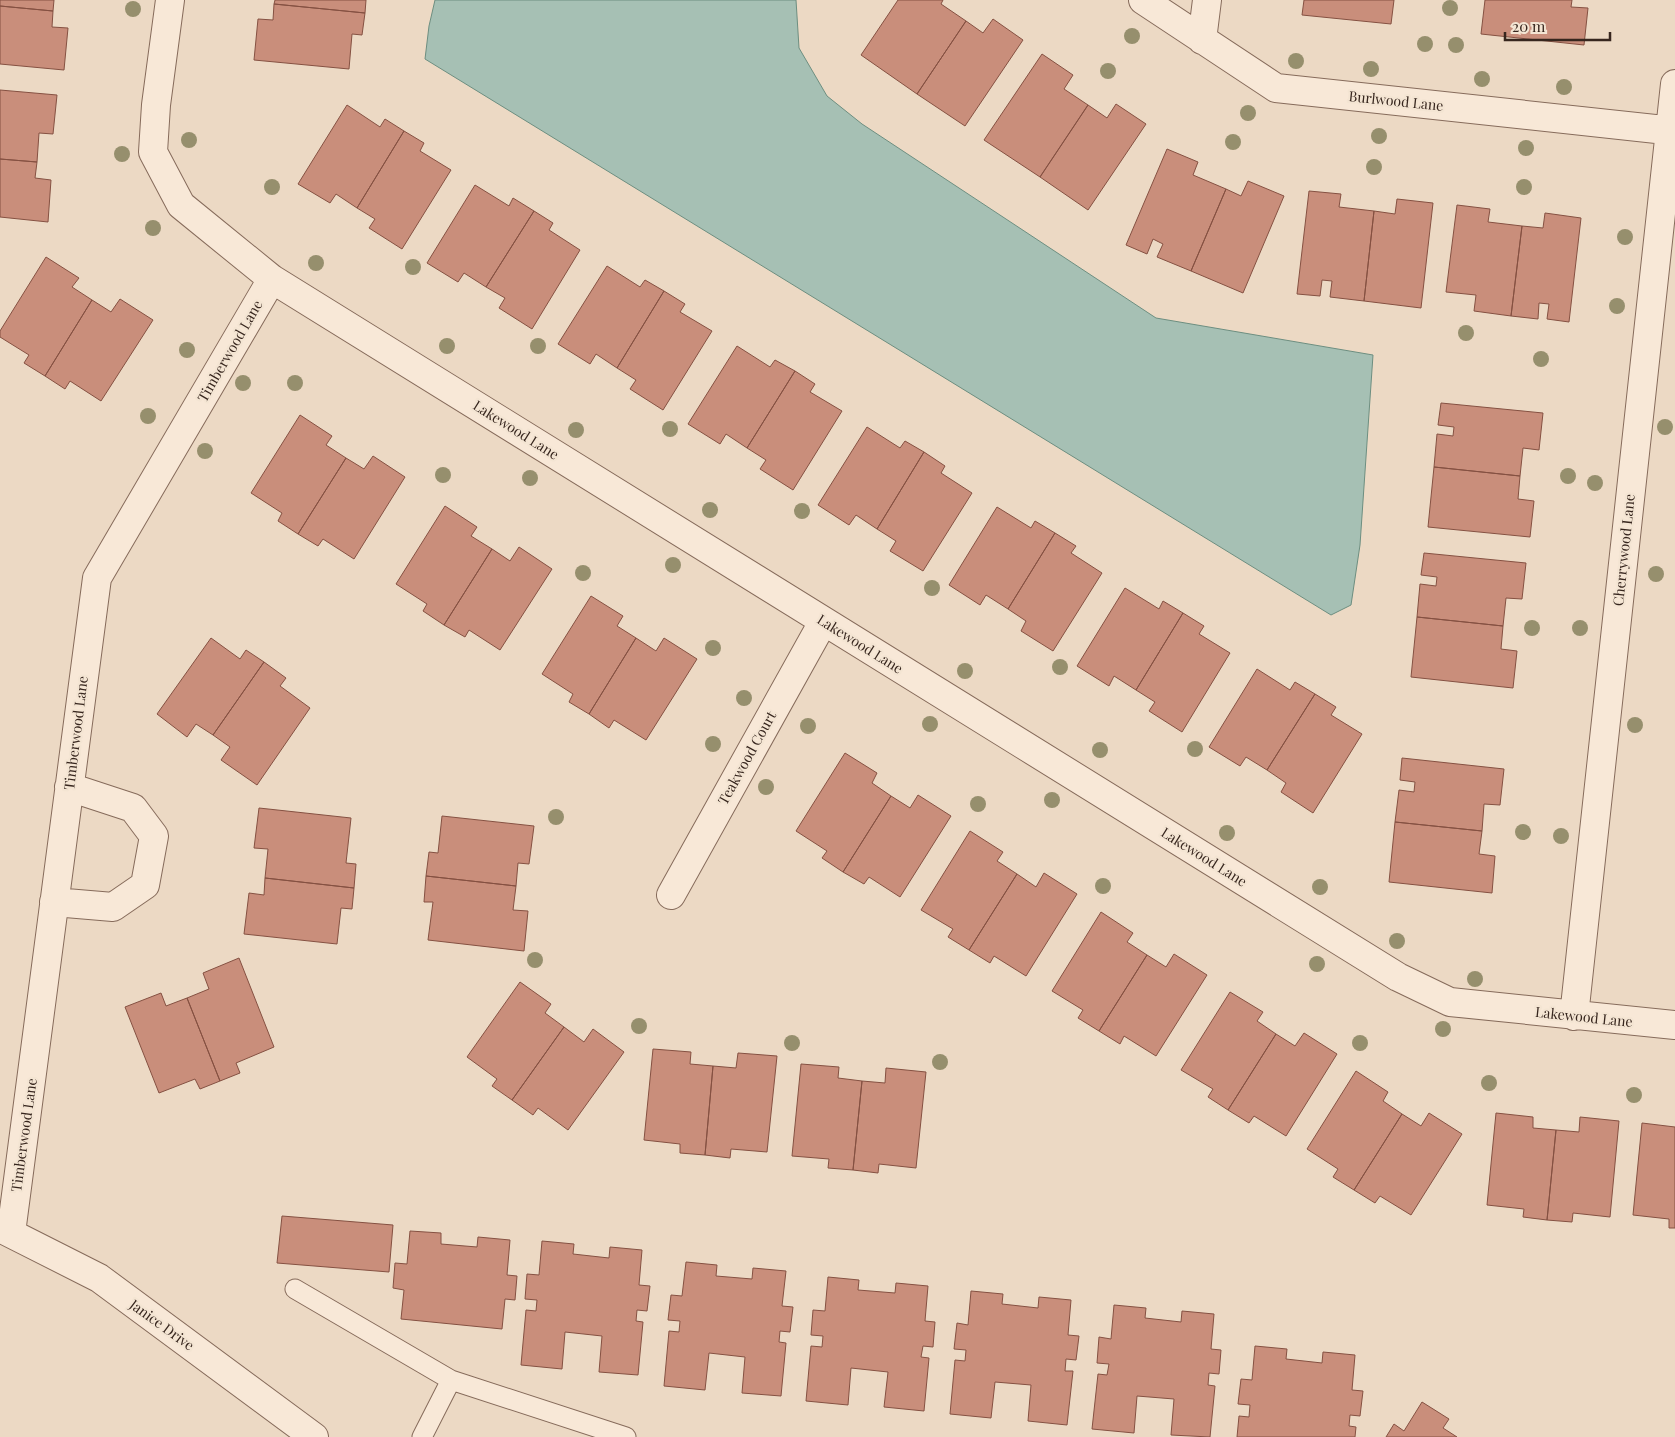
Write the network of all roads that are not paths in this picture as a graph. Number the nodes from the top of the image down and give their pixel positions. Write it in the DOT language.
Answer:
graph roads {
  1 [pos="170,0"];
  2 [pos="1142,0"];
  3 [pos="1207,0"];
  4 [pos="1202,40"];
  5 [pos="1675,84"];
  6 [pos="1673,131"];
  7 [pos="272,279"];
  8 [pos="823,622"];
  9 [pos="69,787"];
  10 [pos="671,895"];
  11 [pos="54,902"];
  12 [pos="1574,1016"];
  13 [pos="1675,1026"];
  14 [pos="5,1231"];
  15 [pos="295,1289"];
  16 [pos="451,1380"];
  17 [pos="314,1437"];
  18 [pos="422,1437"];
  19 [pos="626,1437"];
  1 -- 7 [label="street, Lakewood Lane"];
  2 -- 4 [label="street, Burlwood Lane"];
  3 -- 4 [label="street"];
  4 -- 6 [label="street, Burlwood Lane"];
  5 -- 6 [label="street, Cherrywood Lane"];
  6 -- 12 [label="street, Cherrywood Lane"];
  7 -- 8 [label="street, Lakewood Lane"];
  7 -- 9 [label="street, Timberwood Lane"];
  8 -- 10 [label="street, Teakwood Court"];
  8 -- 12 [label="street, Lakewood Lane"];
  9 -- 11 [label="street, Timberwood Lane"];
  9 -- 11 [label="street"];
  11 -- 14 [label="street, Timberwood Lane"];
  12 -- 13 [label="street, Lakewood Lane"];
  14 -- 17 [label="street, Janice Drive"];
  15 -- 16 [label="lane"];
  16 -- 18 [label="lane"];
  16 -- 19 [label="lane"];
}
